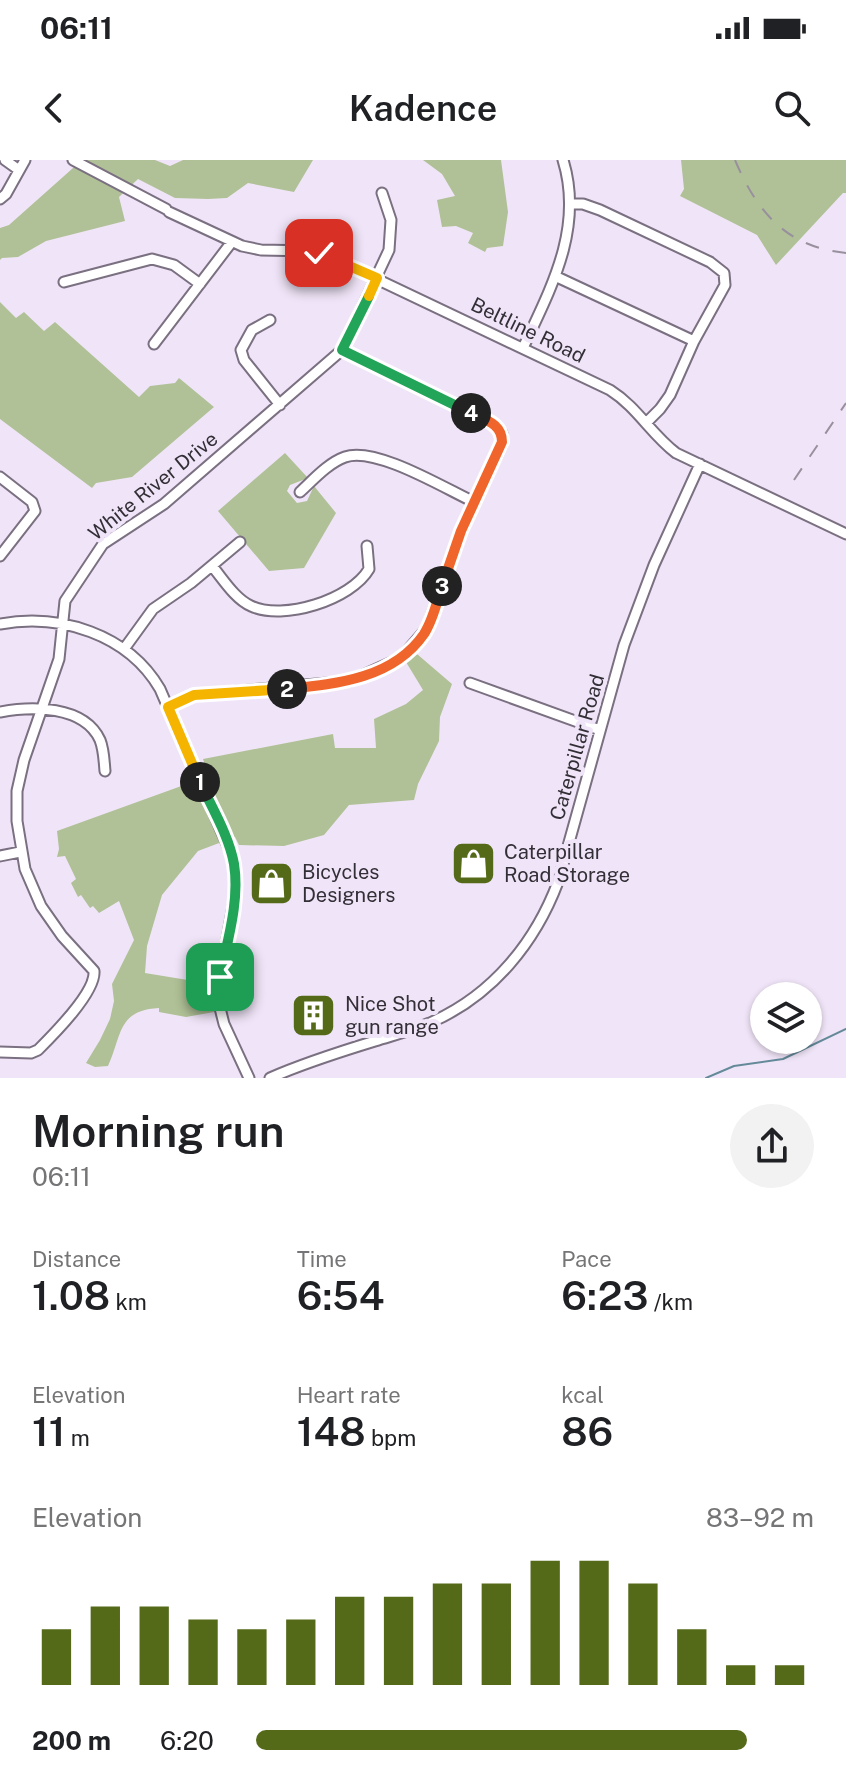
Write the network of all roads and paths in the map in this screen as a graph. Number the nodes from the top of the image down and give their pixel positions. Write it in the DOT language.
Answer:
graph roads {
  1 [pos="5,160"];
  2 [pos="25,160"];
  3 [pos="73,160"];
  4 [pos="563,160"];
  5 [pos="19,170"];
  6 [pos="382,193"];
  7 [pos="0,199"];
  8 [pos="570,204"];
  9 [pos="231,243"];
  10 [pos="557,277"];
  11 [pos="377,278"];
  12 [pos="64,282"];
  13 [pos="200,284"];
  14 [pos="270,320"];
  15 [pos="694,341"];
  16 [pos="154,344"];
  17 [pos="523,348"];
  18 [pos="342,350"];
  19 [pos="280,405"];
  20 [pos="646,423"];
  21 [pos="700,464"];
  22 [pos="0,477"];
  23 [pos="300,492"];
  24 [pos="474,502"];
  25 [pos="846,534"];
  26 [pos="240,542"];
  27 [pos="367,546"];
  28 [pos="0,556"];
  29 [pos="212,566"];
  30 [pos="0,624"];
  31 [pos="62,624"];
  32 [pos="124,649"];
  33 [pos="470,683"];
  34 [pos="168,707"];
  35 [pos="42,708"];
  36 [pos="0,712"];
  37 [pos="600,730"];
  38 [pos="105,771"];
  39 [pos="20,852"];
  40 [pos="0,856"];
  41 [pos="0,1052"];
  42 [pos="249,1078"];
  43 [pos="270,1078"];
  1 -- 5 [label="street"];
  2 -- 5 [label="street"];
  3 -- 9 [label="street, Beltline Road"];
  4 -- 8 [label="street"];
  5 -- 7 [label="street"];
  6 -- 11 [label="street, White River Drive"];
  8 -- 10 [label="street"];
  8 -- 15 [label="street"];
  9 -- 11 [label="street, Beltline Road"];
  9 -- 13 [label="street"];
  10 -- 15 [label="street"];
  10 -- 17 [label="street"];
  11 -- 17 [label="street, Beltline Road"];
  11 -- 18 [label="street, White River Drive"];
  12 -- 13 [label="street"];
  13 -- 16 [label="street"];
  14 -- 19 [label="street"];
  15 -- 20 [label="street"];
  17 -- 20 [label="street, Beltline Road"];
  18 -- 19 [label="street, White River Drive"];
  18 -- 24 [label="street"];
  19 -- 31 [label="street, White River Drive"];
  20 -- 21 [label="street, Beltline Road"];
  21 -- 25 [label="street, Beltline Road"];
  21 -- 37 [label="street, Caterpillar Road"];
  22 -- 28 [label="street"];
  23 -- 24 [label="street"];
  24 -- 34 [label="street"];
  26 -- 29 [label="street"];
  27 -- 29 [label="street"];
  29 -- 32 [label="street"];
  30 -- 31 [label="street"];
  31 -- 32 [label="street"];
  31 -- 35 [label="street, White River Drive"];
  32 -- 34 [label="street"];
  33 -- 37 [label="street"];
  34 -- 42 [label="street"];
  35 -- 36 [label="street"];
  35 -- 38 [label="street"];
  35 -- 39 [label="street, White River Drive"];
  37 -- 43 [label="street, Caterpillar Road"];
  39 -- 40 [label="street"];
  39 -- 41 [label="street, White River Drive"];
}
